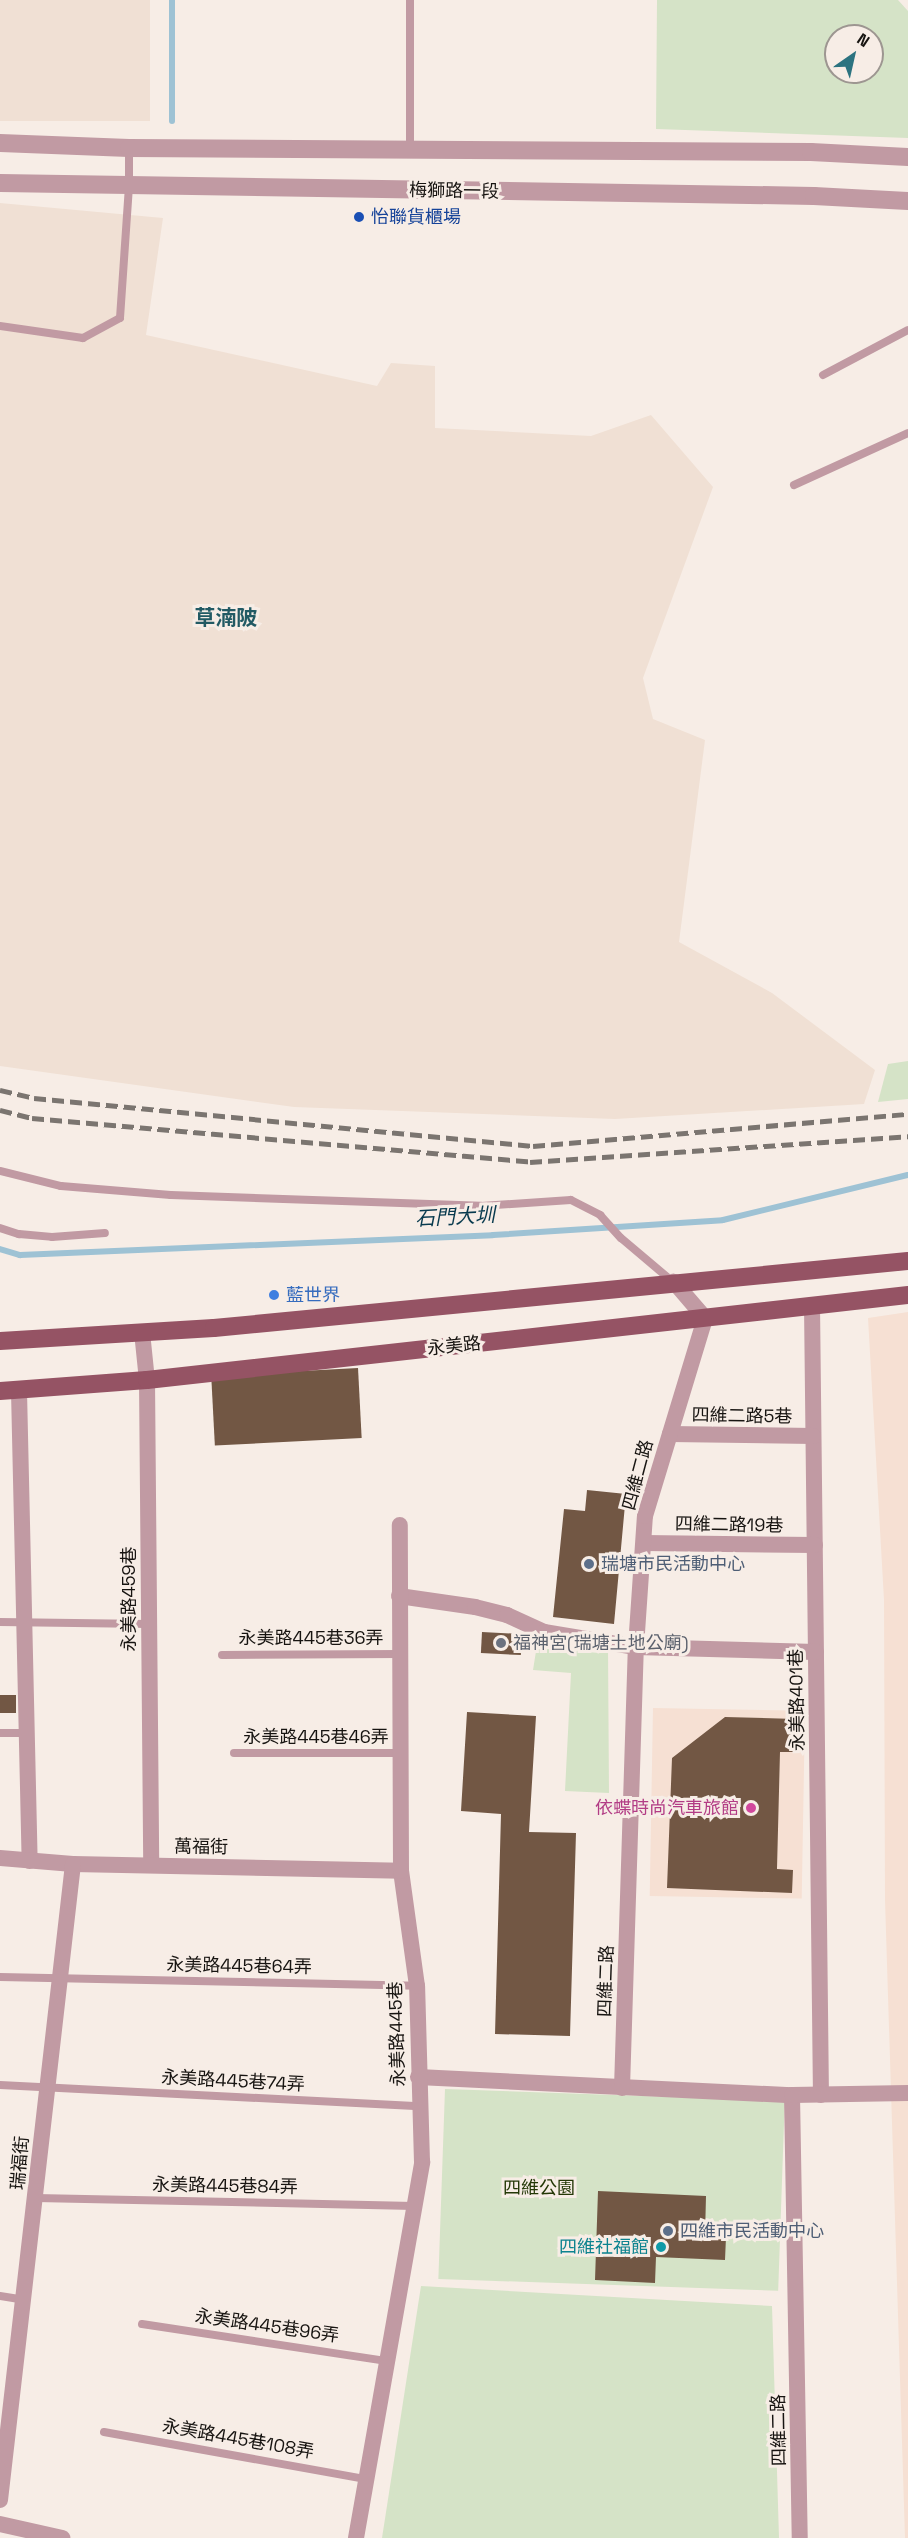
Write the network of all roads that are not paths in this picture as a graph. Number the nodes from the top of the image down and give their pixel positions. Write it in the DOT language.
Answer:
graph roads {
  1 [pos="410,0"];
  2 [pos="0,143"];
  3 [pos="129,148"];
  4 [pos="410,150"];
  5 [pos="908,157"];
  6 [pos="0,183"];
  7 [pos="129,186"];
  8 [pos="908,201"];
  9 [pos="0,326"];
  10 [pos="908,330"];
  11 [pos="824,375"];
  12 [pos="908,433"];
  13 [pos="794,485"];
  14 [pos="0,1171"];
  15 [pos="0,1228"];
  16 [pos="105,1233"];
  17 [pos="908,1261"];
  18 [pos="674,1282"];
  19 [pos="908,1295"];
  20 [pos="812,1305"];
  21 [pos="705,1318"];
  22 [pos="142,1332"];
  23 [pos="0,1341"];
  24 [pos="147,1380"];
  25 [pos="0,1391"];
  26 [pos="20,1391"];
  27 [pos="670,1434"];
  28 [pos="813,1436"];
  29 [pos="400,1525"];
  30 [pos="644,1543"];
  31 [pos="814,1545"];
  32 [pos="399,1596"];
  33 [pos="0,1622"];
  34 [pos="24,1622"];
  35 [pos="149,1624"];
  36 [pos="636,1647"];
  37 [pos="816,1652"];
  38 [pos="400,1654"];
  39 [pos="222,1655"];
  40 [pos="0,1733"];
  41 [pos="27,1733"];
  42 [pos="399,1753"];
  43 [pos="234,1754"];
  44 [pos="0,1858"];
  45 [pos="30,1861"];
  46 [pos="73,1864"];
  47 [pos="151,1865"];
  48 [pos="401,1870"];
  49 [pos="0,1977"];
  50 [pos="61,1980"];
  51 [pos="417,1986"];
  52 [pos="418,2077"];
  53 [pos="0,2085"];
  54 [pos="46,2088"];
  55 [pos="622,2088"];
  56 [pos="908,2094"];
  57 [pos="792,2095"];
  58 [pos="821,2095"];
  59 [pos="419,2106"];
  60 [pos="36,2198"];
  61 [pos="414,2206"];
  62 [pos="0,2296"];
  63 [pos="24,2300"];
  64 [pos="142,2324"];
  65 [pos="387,2361"];
  66 [pos="104,2432"];
  67 [pos="366,2479"];
  68 [pos="0,2500"];
  69 [pos="0,2524"];
  70 [pos="62,2538"];
  71 [pos="356,2538"];
  72 [pos="800,2538"];
  1 -- 4 [label="lane"];
  2 -- 3 [label="street"];
  3 -- 4 [label="street"];
  3 -- 7 [label="lane"];
  4 -- 5 [label="street"];
  6 -- 7 [label="street, 梅獅路一段"];
  7 -- 8 [label="street, 梅獅路一段"];
  7 -- 9 [label="lane"];
  10 -- 11 [label="lane"];
  12 -- 13 [label="lane"];
  14 -- 18 [label="lane"];
  15 -- 16 [label="lane"];
  17 -- 18 [label="main road"];
  18 -- 21 [label="street"];
  18 -- 22 [label="main road"];
  19 -- 20 [label="main road, 永美路"];
  20 -- 21 [label="main road, 永美路"];
  20 -- 28 [label="street, 永美路401巷"];
  21 -- 24 [label="main road, 永美路"];
  21 -- 27 [label="street, 四維二路"];
  22 -- 23 [label="main road"];
  22 -- 24 [label="street, 永美路459巷"];
  24 -- 26 [label="main road, 永美路"];
  24 -- 35 [label="street, 永美路459巷"];
  25 -- 26 [label="main road, 永美路"];
  26 -- 34 [label="street"];
  27 -- 28 [label="street, 四維二路5巷"];
  27 -- 30 [label="street, 四維二路"];
  28 -- 31 [label="street, 永美路401巷"];
  29 -- 32 [label="street, 永美路445巷"];
  30 -- 31 [label="street, 四維二路19巷"];
  30 -- 36 [label="street, 四維二路"];
  31 -- 37 [label="street, 永美路401巷"];
  32 -- 36 [label="street"];
  32 -- 38 [label="street, 永美路445巷"];
  33 -- 34 [label="lane"];
  34 -- 35 [label="lane"];
  34 -- 41 [label="street"];
  35 -- 47 [label="street, 永美路459巷"];
  36 -- 37 [label="street"];
  36 -- 55 [label="street, 四維二路"];
  37 -- 58 [label="street, 永美路401巷"];
  38 -- 39 [label="lane, 永美路445巷36弄"];
  38 -- 42 [label="street, 永美路445巷"];
  40 -- 41 [label="lane"];
  41 -- 45 [label="street"];
  42 -- 43 [label="lane, 永美路445巷46弄"];
  42 -- 48 [label="street, 永美路445巷"];
  44 -- 45 [label="street, 萬福街"];
  45 -- 46 [label="street, 萬福街"];
  46 -- 47 [label="street, 萬福街"];
  46 -- 50 [label="street, 瑞福街"];
  47 -- 48 [label="street, 萬福街"];
  48 -- 51 [label="street, 永美路445巷"];
  49 -- 50 [label="lane, 永美路445巷64弄"];
  50 -- 51 [label="lane, 永美路445巷64弄"];
  50 -- 54 [label="street, 瑞福街"];
  51 -- 52 [label="street, 永美路445巷"];
  52 -- 55 [label="street"];
  52 -- 59 [label="street, 永美路445巷"];
  53 -- 54 [label="lane, 永美路445巷74弄"];
  54 -- 59 [label="lane, 永美路445巷74弄"];
  54 -- 60 [label="street, 瑞福街"];
  55 -- 57 [label="street"];
  56 -- 58 [label="street"];
  57 -- 58 [label="street"];
  57 -- 72 [label="street, 四維二路"];
  59 -- 61 [label="street, 永美路445巷"];
  60 -- 61 [label="lane, 永美路445巷84弄"];
  60 -- 63 [label="street, 瑞福街"];
  61 -- 65 [label="street, 永美路445巷"];
  62 -- 63 [label="lane"];
  63 -- 68 [label="street, 瑞福街"];
  64 -- 65 [label="lane, 永美路445巷96弄"];
  65 -- 67 [label="street, 永美路445巷"];
  66 -- 67 [label="lane, 永美路445巷108弄"];
  67 -- 71 [label="street, 永美路445巷"];
  69 -- 70 [label="street"];
}
